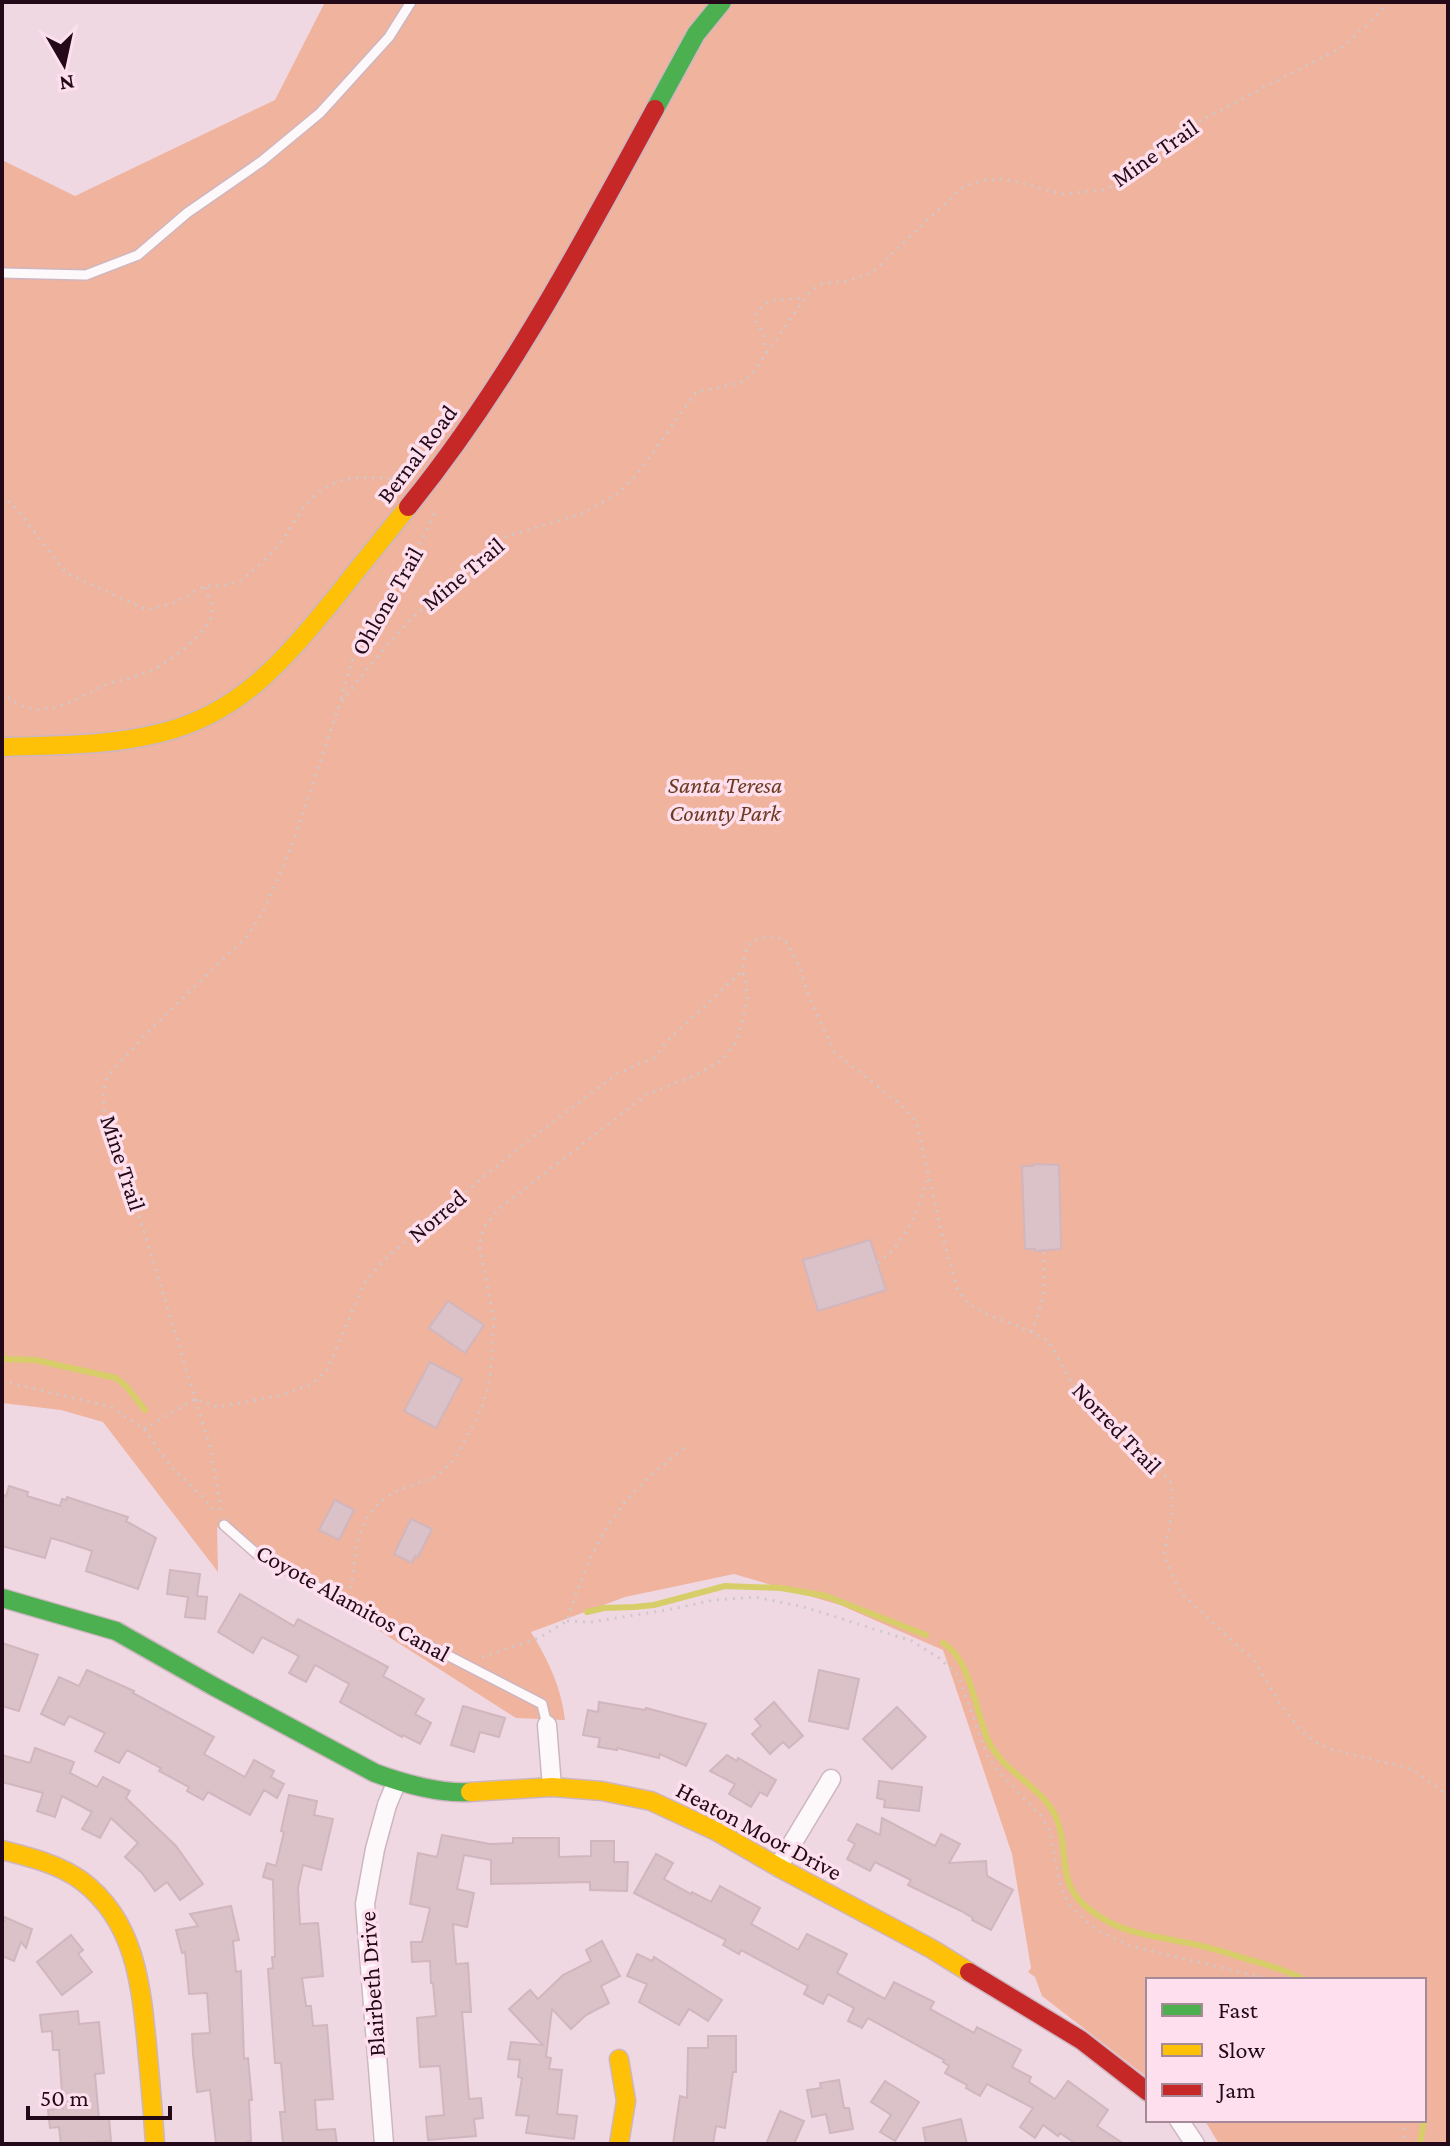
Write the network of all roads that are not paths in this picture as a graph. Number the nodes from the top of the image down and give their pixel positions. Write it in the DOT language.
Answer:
graph roads {
  1 [pos="411,2"];
  2 [pos="722,2"];
  3 [pos="2,273"];
  4 [pos="2,747"];
  5 [pos="224,1525"];
  6 [pos="2,1598"];
  7 [pos="547,1725"];
  8 [pos="831,1779"];
  9 [pos="397,1781"];
  10 [pos="552,1787"];
  11 [pos="2,1850"];
  12 [pos="778,1867"];
  13 [pos="619,2059"];
  14 [pos="1146,2090"];
  15 [pos="1180,2122"];
  16 [pos="155,2144"];
  17 [pos="384,2144"];
  18 [pos="619,2144"];
  19 [pos="1195,2144"];
  1 -- 3 [label="lane"];
  2 -- 4 [label="street, Bernal Road"];
  5 -- 7 [label="lane, Coyote Alamitos Canal"];
  6 -- 9 [label="street, Heaton Moor Drive"];
  7 -- 10 [label="street"];
  8 -- 12 [label="street"];
  9 -- 10 [label="street, Heaton Moor Drive"];
  9 -- 17 [label="street, Blairbeth Drive"];
  10 -- 12 [label="street, Heaton Moor Drive"];
  11 -- 16 [label="street"];
  12 -- 14 [label="street, Heaton Moor Drive"];
  13 -- 18 [label="street"];
  15 -- 19 [label="street"];
}
